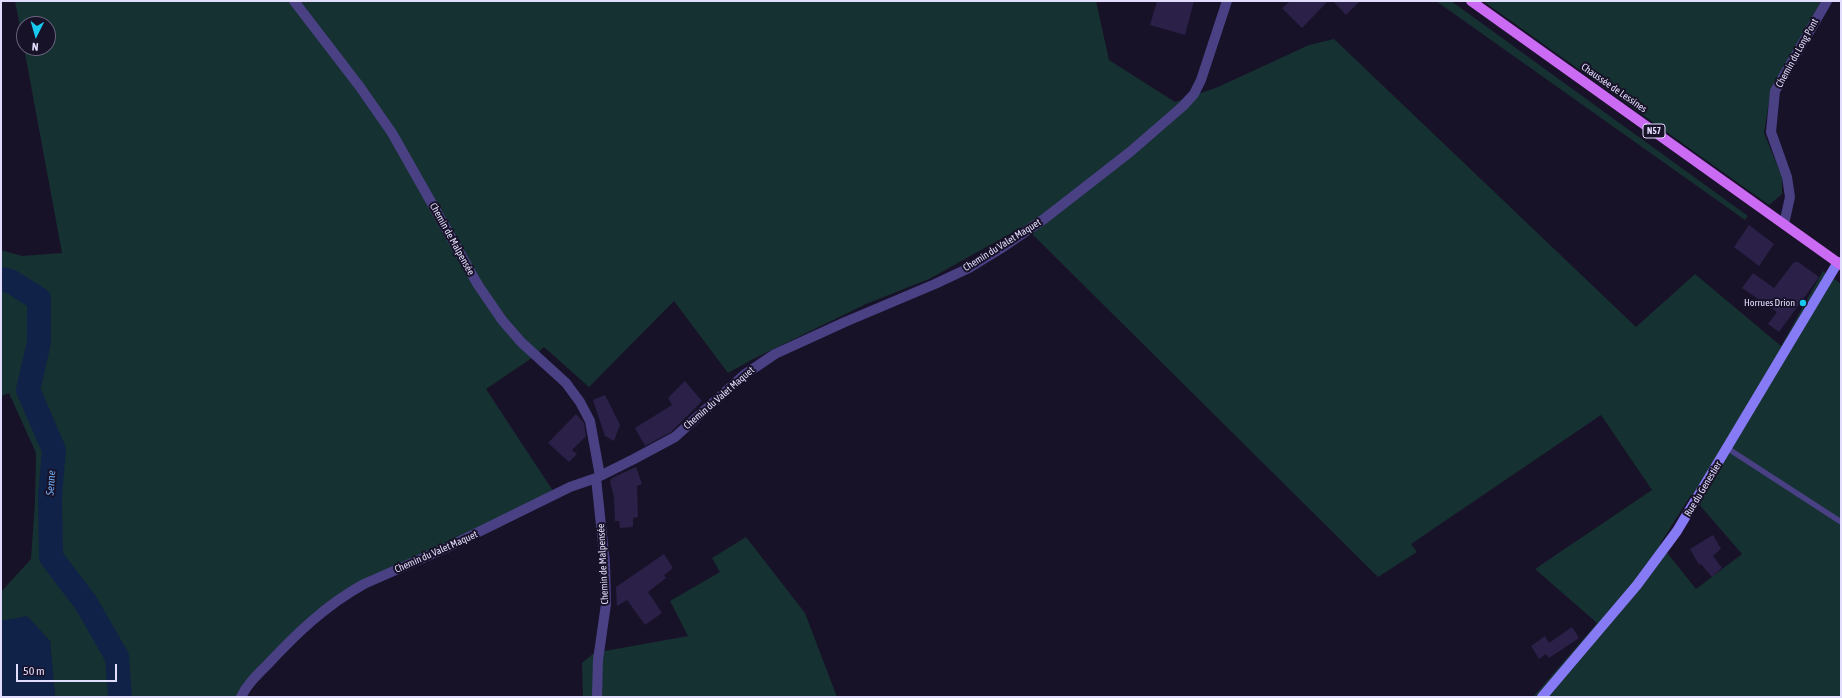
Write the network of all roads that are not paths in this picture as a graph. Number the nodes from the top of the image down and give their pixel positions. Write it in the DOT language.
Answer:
graph roads {
  1 [pos="294,1"];
  2 [pos="1227,1"];
  3 [pos="1471,1"];
  4 [pos="1826,1"];
  5 [pos="1784,224"];
  6 [pos="1839,264"];
  7 [pos="1727,448"];
  8 [pos="598,477"];
  9 [pos="1841,522"];
  10 [pos="241,697"];
  11 [pos="597,697"];
  12 [pos="1542,697"];
  1 -- 8 [label="street, Chemin de Malpensée"];
  2 -- 8 [label="street, Chemin du Valet Maquet"];
  3 -- 5 [label="main road, Chaussée de Lessines / N57"];
  4 -- 5 [label="street, Chemin du Long Pont"];
  5 -- 6 [label="main road, Chaussée de Lessines / N57"];
  6 -- 7 [label="street, Rue du Genestier"];
  7 -- 9 [label="lane"];
  7 -- 12 [label="street, Rue du Genestier"];
  8 -- 10 [label="street, Chemin du Valet Maquet"];
  8 -- 11 [label="street, Chemin de Malpensée"];
}
